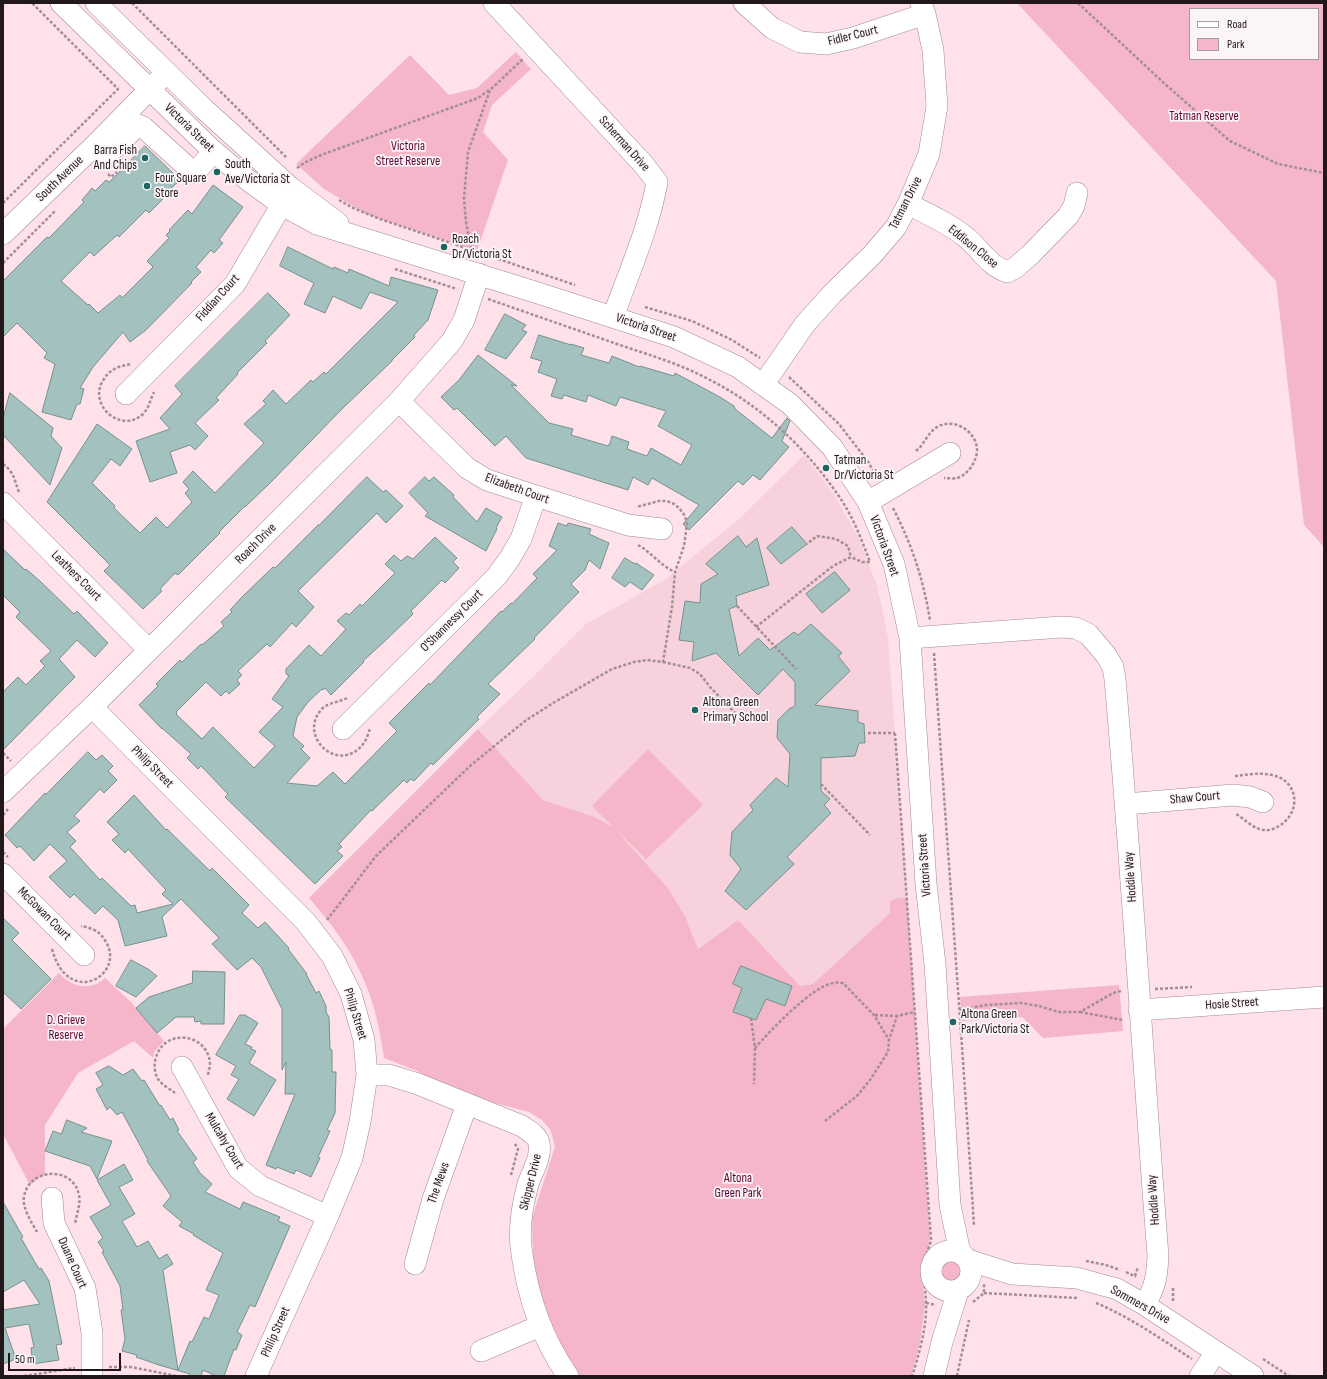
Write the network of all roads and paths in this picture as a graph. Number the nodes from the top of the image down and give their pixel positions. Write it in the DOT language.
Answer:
graph roads {
  1 [pos="32,3"];
  2 [pos="61,3"];
  3 [pos="96,3"];
  4 [pos="132,3"];
  5 [pos="494,3"];
  6 [pos="744,3"];
  7 [pos="1078,3"];
  8 [pos="923,9"];
  9 [pos="526,57"];
  10 [pos="166,72"];
  11 [pos="150,90"];
  12 [pos="490,90"];
  13 [pos="94,146"];
  14 [pos="214,152"];
  15 [pos="289,160"];
  16 [pos="104,169"];
  17 [pos="117,172"];
  18 [pos="1324,173"];
  19 [pos="291,188"];
  20 [pos="1077,194"];
  21 [pos="337,199"];
  22 [pos="3,203"];
  23 [pos="908,204"];
  24 [pos="57,209"];
  25 [pos="3,234"];
  26 [pos="471,249"];
  27 [pos="3,263"];
  28 [pos="393,268"];
  29 [pos="479,274"];
  30 [pos="576,285"];
  31 [pos="472,294"];
  32 [pos="616,308"];
  33 [pos="775,367"];
  34 [pos="763,385"];
  35 [pos="126,394"];
  36 [pos="398,401"];
  37 [pos="950,453"];
  38 [pos="536,496"];
  39 [pos="876,497"];
  40 [pos="3,503"];
  41 [pos="662,529"];
  42 [pos="807,544"];
  43 [pos="851,557"];
  44 [pos="674,572"];
  45 [pos="737,606"];
  46 [pos="756,627"];
  47 [pos="933,637"];
  48 [pos="910,638"];
  49 [pos="149,650"];
  50 [pos="663,662"];
  51 [pos="796,669"];
  52 [pos="92,707"];
  53 [pos="736,714"];
  54 [pos="916,724"];
  55 [pos="343,729"];
  56 [pos="868,733"];
  57 [pos="895,733"];
  58 [pos="3,753"];
  59 [pos="7,778"];
  60 [pos="821,784"];
  61 [pos="1263,802"];
  62 [pos="1126,804"];
  63 [pos="870,835"];
  64 [pos="3,874"];
  65 [pos="322,915"];
  66 [pos="84,955"];
  67 [pos="1121,991"];
  68 [pos="1324,997"];
  69 [pos="960,1010"];
  70 [pos="937,1011"];
  71 [pos="915,1012"];
  72 [pos="1080,1012"];
  73 [pos="874,1014"];
  74 [pos="1131,1015"];
  75 [pos="897,1016"];
  76 [pos="751,1018"];
  77 [pos="889,1040"];
  78 [pos="755,1048"];
  79 [pos="182,1068"];
  80 [pos="367,1076"];
  81 [pos="754,1084"];
  82 [pos="467,1104"];
  83 [pos="825,1121"];
  84 [pos="52,1198"];
  85 [pos="950,1205"];
  86 [pos="328,1216"];
  87 [pos="974,1231"];
  88 [pos="939,1255"];
  89 [pos="964,1256"];
  90 [pos="415,1264"];
  91 [pos="1012,1274"];
  92 [pos="936,1284"];
  93 [pos="969,1290"];
  94 [pos="1083,1298"];
  95 [pos="1090,1301"];
  96 [pos="1145,1305"];
  97 [pos="540,1326"];
  98 [pos="942,1342"];
  99 [pos="481,1351"];
  100 [pos="1207,1365"];
  101 [pos="92,1370"];
  102 [pos="24,1376"];
  103 [pos="176,1376"];
  104 [pos="256,1376"];
  105 [pos="568,1376"];
  106 [pos="912,1376"];
  107 [pos="934,1376"];
  108 [pos="1253,1376"];
  1 -- 22 [label="path"];
  2 -- 11 [label="street, Victoria Street"];
  3 -- 10 [label="street, Victoria Street"];
  4 -- 15 [label="path"];
  5 -- 32 [label="street, Scherman Drive"];
  6 -- 8 [label="street, Fidler Court"];
  7 -- 18 [label="path"];
  8 -- 23 [label="street, Tatman Drive"];
  9 -- 12 [label="path"];
  10 -- 11 [label="street, South Avenue"];
  10 -- 19 [label="street, Victoria Street"];
  11 -- 13 [label="street, South Avenue"];
  11 -- 14 [label="street, Victoria Street"];
  12 -- 19 [label="path"];
  12 -- 26 [label="path"];
  13 -- 14 [label="street"];
  13 -- 25 [label="street, South Avenue"];
  14 -- 19 [label="street, Victoria Street"];
  16 -- 17 [label="path"];
  19 -- 29 [label="street, Victoria Street"];
  19 -- 35 [label="street, Fiddian Court"];
  20 -- 23 [label="street, Eddison Close"];
  21 -- 26 [label="path"];
  23 -- 33 [label="street, Tatman Drive"];
  24 -- 27 [label="path"];
  26 -- 30 [label="path"];
  28 -- 31 [label="path"];
  29 -- 31 [label="street, Roach Drive"];
  29 -- 32 [label="street, Victoria Street"];
  31 -- 36 [label="street, Roach Drive"];
  31 -- 43 [label="path"];
  32 -- 33 [label="path"];
  32 -- 34 [label="street, Victoria Street"];
  33 -- 34 [label="street, Tatman Drive"];
  33 -- 39 [label="path"];
  34 -- 39 [label="street, Victoria Street"];
  36 -- 38 [label="street, Elizabeth Court"];
  36 -- 49 [label="street, Roach Drive"];
  37 -- 39 [label="street"];
  38 -- 41 [label="street, Elizabeth Court"];
  38 -- 55 [label="street, O'Shannessy Court"];
  39 -- 47 [label="path"];
  39 -- 48 [label="street, Victoria Street"];
  40 -- 49 [label="street, Leathers Court"];
  42 -- 43 [label="path"];
  43 -- 46 [label="path"];
  44 -- 50 [label="path"];
  45 -- 46 [label="path"];
  46 -- 51 [label="path"];
  47 -- 48 [label="street, Hoddle Way"];
  47 -- 62 [label="street, Hoddle Way"];
  47 -- 69 [label="path"];
  48 -- 54 [label="street, Victoria Street"];
  49 -- 52 [label="street, Roach Drive"];
  50 -- 53 [label="path"];
  50 -- 65 [label="path"];
  52 -- 59 [label="street, Roach Drive"];
  52 -- 80 [label="street, Philip Street"];
  54 -- 57 [label="path"];
  54 -- 70 [label="street, Victoria Street"];
  56 -- 57 [label="path"];
  57 -- 71 [label="path"];
  58 -- 59 [label="path"];
  60 -- 63 [label="path"];
  61 -- 62 [label="street, Shaw Court"];
  62 -- 74 [label="street, Hoddle Way"];
  64 -- 66 [label="street, McGowan Court"];
  67 -- 72 [label="path"];
  68 -- 74 [label="street, Hosie Street"];
  69 -- 70 [label="path"];
  69 -- 72 [label="path"];
  69 -- 87 [label="path"];
  70 -- 85 [label="street, Victoria Street"];
  71 -- 75 [label="path"];
  71 -- 106 [label="path"];
  72 -- 74 [label="path"];
  73 -- 75 [label="path"];
  73 -- 77 [label="path"];
  73 -- 78 [label="path"];
  74 -- 96 [label="street, Hoddle Way"];
  75 -- 77 [label="path"];
  76 -- 78 [label="path"];
  77 -- 83 [label="path"];
  78 -- 81 [label="path"];
  79 -- 86 [label="street, Mulcahy Court"];
  80 -- 82 [label="street, Skipper Drive"];
  80 -- 86 [label="street, Philip Street"];
  82 -- 90 [label="street, The Mews"];
  82 -- 97 [label="street, Skipper Drive"];
  84 -- 101 [label="street, Duane Court"];
  85 -- 88 [label="street, Victoria Street"];
  85 -- 89 [label="street, Victoria Street"];
  86 -- 104 [label="street, Philip Street"];
  88 -- 89 [label="street"];
  88 -- 92 [label="street"];
  89 -- 91 [label="street, Sommers Drive"];
  89 -- 93 [label="street"];
  91 -- 93 [label="street, Sommers Drive"];
  91 -- 96 [label="street, Sommers Drive"];
  92 -- 93 [label="street"];
  92 -- 98 [label="street"];
  93 -- 94 [label="path"];
  93 -- 98 [label="street"];
  95 -- 100 [label="path"];
  96 -- 100 [label="street, Sommers Drive"];
  97 -- 99 [label="street"];
  97 -- 105 [label="street, Skipper Drive"];
  98 -- 107 [label="street"];
  100 -- 108 [label="street, Sommers Drive"];
  101 -- 102 [label="path"];
  101 -- 103 [label="path"];
}
